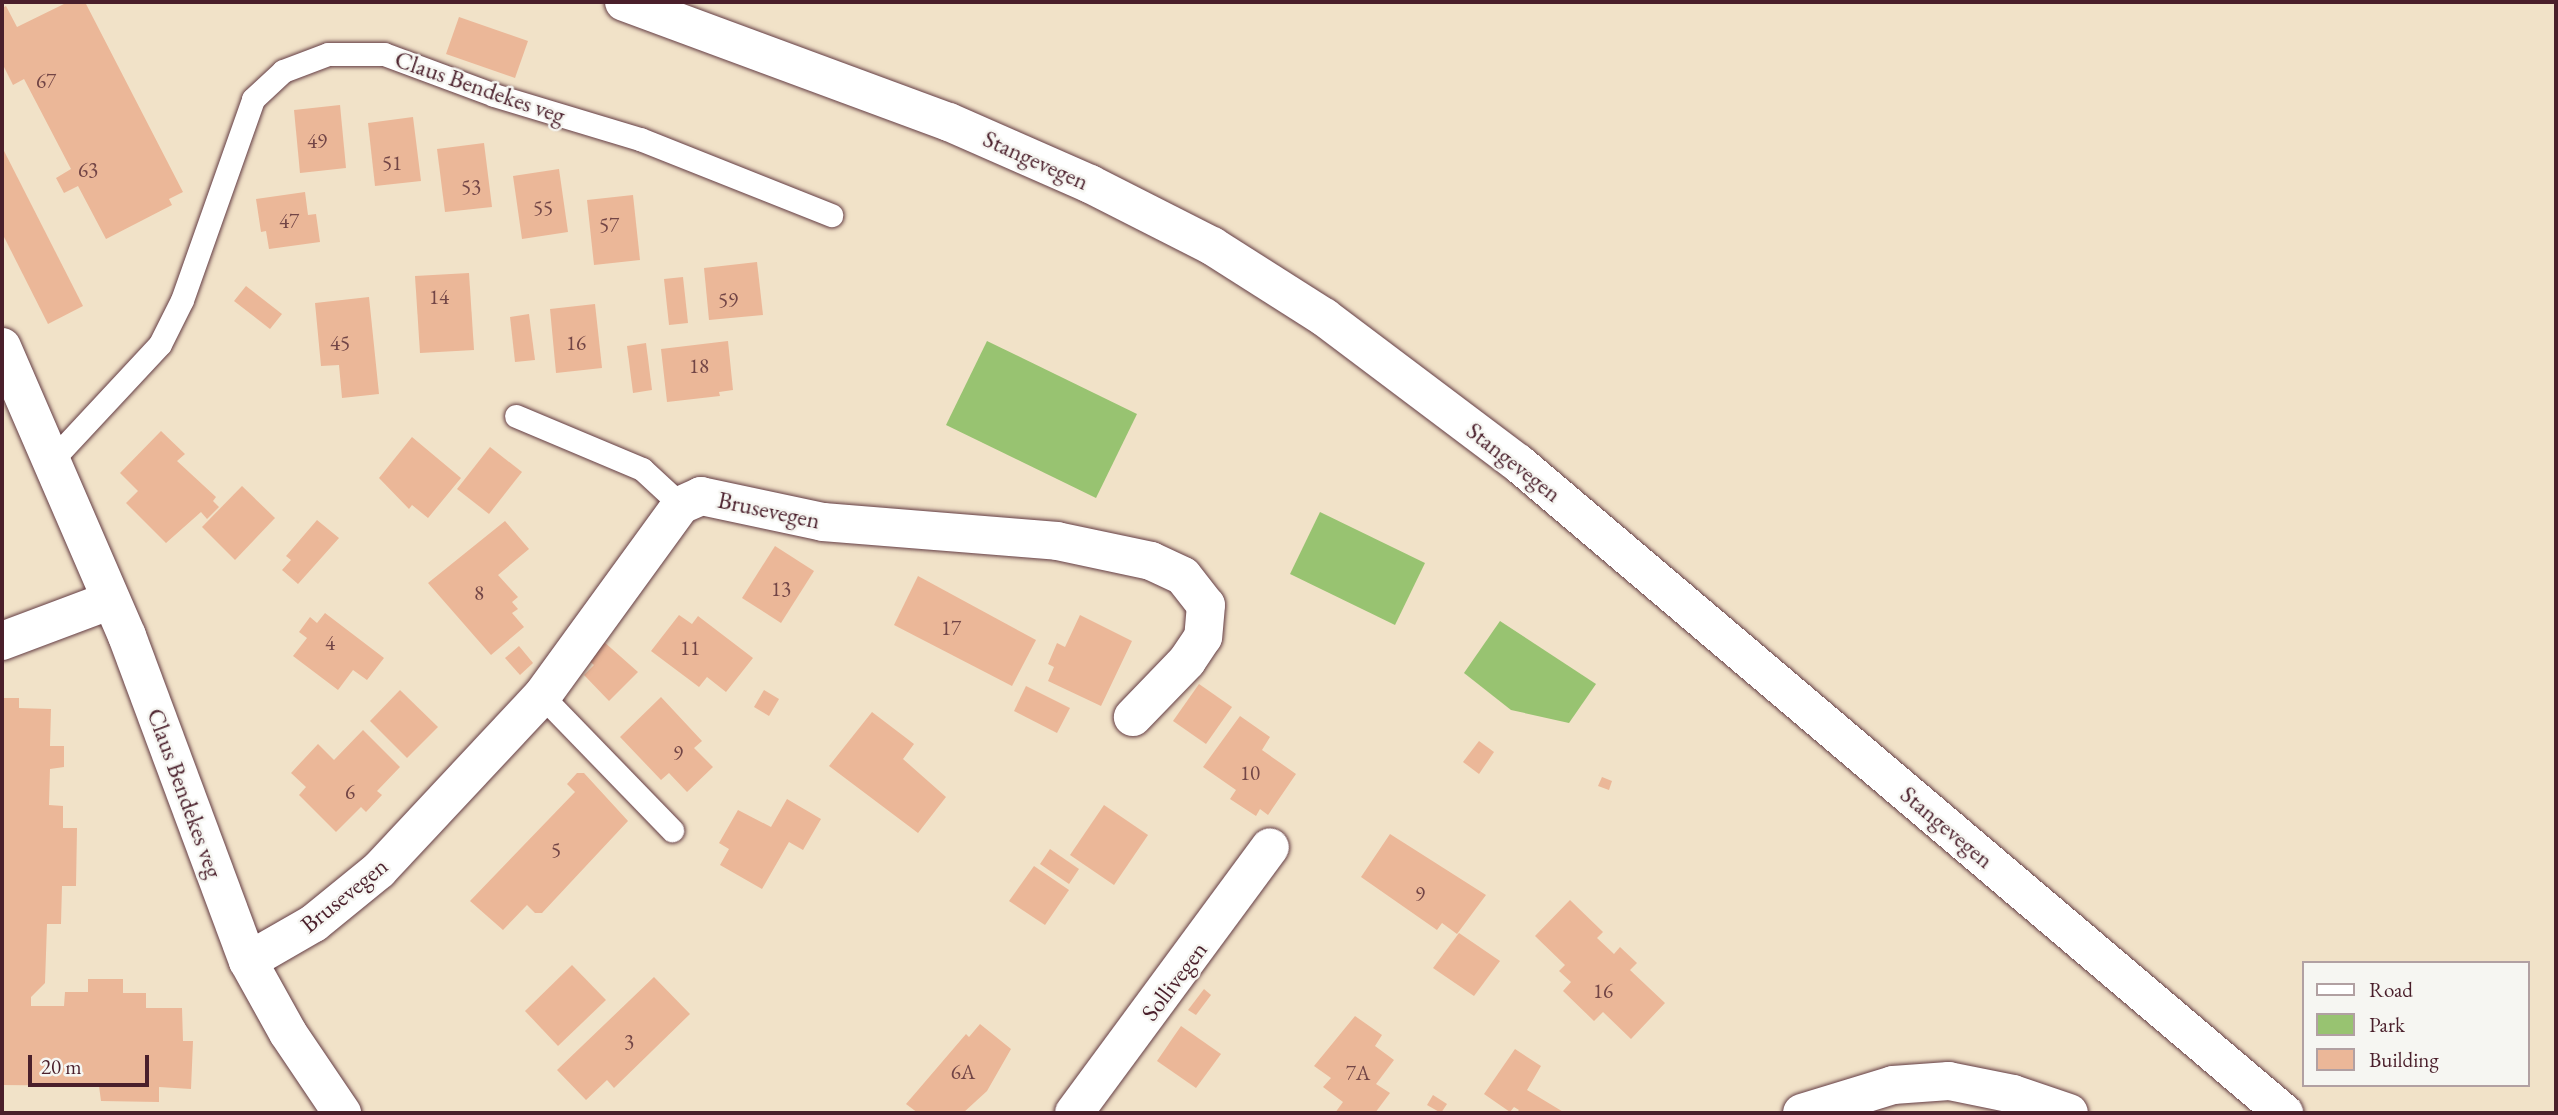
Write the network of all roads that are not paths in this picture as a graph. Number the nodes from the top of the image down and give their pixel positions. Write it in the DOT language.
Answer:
graph roads {
  1 [pos="624,2"];
  2 [pos="831,215"];
  3 [pos="2,347"];
  4 [pos="516,416"];
  5 [pos="52,460"];
  6 [pos="681,505"];
  7 [pos="111,600"];
  8 [pos="2,640"];
  9 [pos="542,696"];
  10 [pos="1133,717"];
  11 [pos="672,830"];
  12 [pos="1270,847"];
  13 [pos="248,961"];
  14 [pos="342,1113"];
  15 [pos="1074,1113"];
  16 [pos="1802,1113"];
  17 [pos="2069,1113"];
  18 [pos="2284,1113"];
  1 -- 18 [label="street, Stangevegen"];
  2 -- 5 [label="lane, Claus Bendekes veg"];
  3 -- 5 [label="street, Claus Bendekes veg"];
  4 -- 6 [label="lane"];
  5 -- 7 [label="street, Claus Bendekes veg"];
  6 -- 9 [label="street, Brusevegen"];
  6 -- 10 [label="street, Brusevegen"];
  7 -- 8 [label="street"];
  7 -- 13 [label="street, Claus Bendekes veg"];
  9 -- 11 [label="lane"];
  9 -- 13 [label="street, Brusevegen"];
  12 -- 15 [label="street, Sollivegen"];
  13 -- 14 [label="street, Claus Bendekes veg"];
  16 -- 17 [label="street"];
}
